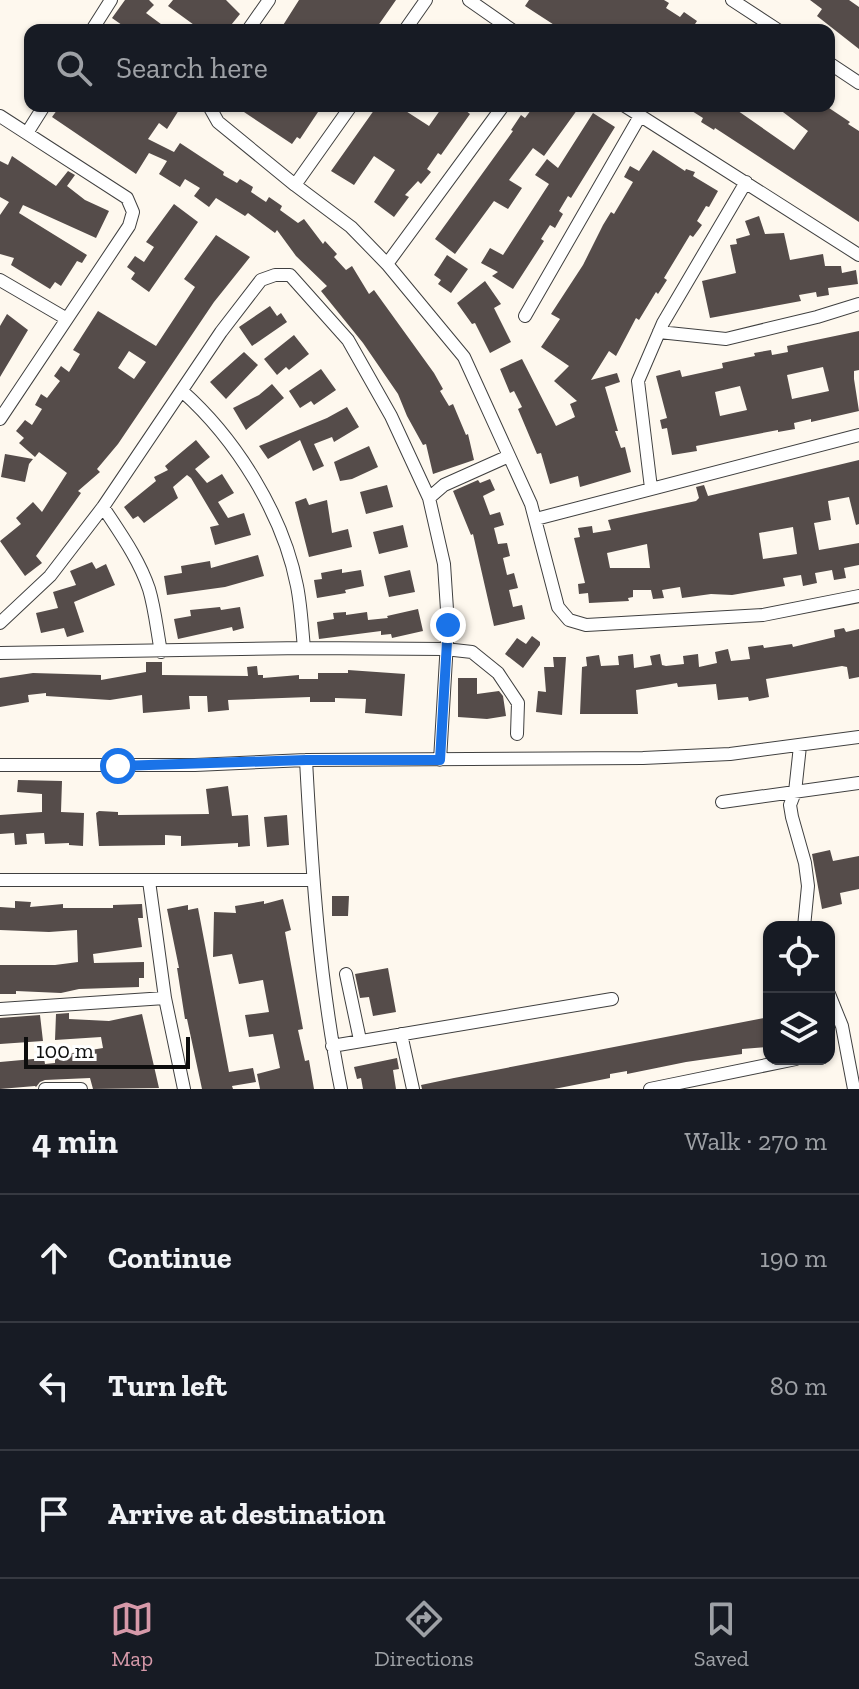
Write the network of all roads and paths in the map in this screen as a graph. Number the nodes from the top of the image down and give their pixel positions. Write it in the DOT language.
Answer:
graph roads {
  1 [pos="111,0"];
  2 [pos="269,0"];
  3 [pos="426,0"];
  4 [pos="469,0"];
  5 [pos="732,0"];
  6 [pos="97,24"];
  7 [pos="252,24"];
  8 [pos="409,24"];
  9 [pos="503,24"];
  10 [pos="769,24"];
  11 [pos="835,67"];
  12 [pos="859,83"];
  13 [pos="40,112"];
  14 [pos="212,112"];
  15 [pos="347,112"];
  16 [pos="499,112"];
  17 [pos="634,112"];
  18 [pos="0,116"];
  19 [pos="640,116"];
  20 [pos="27,133"];
  21 [pos="746,182"];
  22 [pos="295,185"];
  23 [pos="859,255"];
  24 [pos="387,264"];
  25 [pos="0,280"];
  26 [pos="859,304"];
  27 [pos="525,316"];
  28 [pos="67,319"];
  29 [pos="659,332"];
  30 [pos="182,391"];
  31 [pos="0,419"];
  32 [pos="859,435"];
  33 [pos="509,456"];
  34 [pos="651,488"];
  35 [pos="429,498"];
  36 [pos="103,507"];
  37 [pos="536,519"];
  38 [pos="859,596"];
  39 [pos="0,623"];
  40 [pos="304,648"];
  41 [pos="445,649"];
  42 [pos="161,652"];
  43 [pos="0,653"];
  44 [pos="517,734"];
  45 [pos="859,737"];
  46 [pos="800,746"];
  47 [pos="306,760"];
  48 [pos="440,760"];
  49 [pos="0,765"];
  50 [pos="859,783"];
  51 [pos="795,792"];
  52 [pos="722,802"];
  53 [pos="0,880"];
  54 [pos="311,880"];
  55 [pos="149,881"];
  56 [pos="805,921"];
  57 [pos="346,974"];
  58 [pos="165,998"];
  59 [pos="612,999"];
  60 [pos="0,1009"];
  61 [pos="835,1009"];
  62 [pos="401,1034"];
  63 [pos="360,1040"];
  64 [pos="332,1046"];
  65 [pos="767,1065"];
  66 [pos="45,1089"];
  67 [pos="81,1089"];
  68 [pos="184,1089"];
  69 [pos="341,1089"];
  70 [pos="413,1089"];
  71 [pos="650,1089"];
  72 [pos="854,1089"];
  1 -- 6 [label="street"];
  2 -- 7 [label="street"];
  3 -- 8 [label="street"];
  4 -- 9 [label="street"];
  5 -- 10 [label="street"];
  11 -- 12 [label="street"];
  13 -- 20 [label="street"];
  14 -- 22 [label="street"];
  15 -- 22 [label="street"];
  16 -- 24 [label="street"];
  17 -- 19 [label="street"];
  18 -- 20 [label="street"];
  19 -- 21 [label="street"];
  19 -- 27 [label="street"];
  20 -- 28 [label="street"];
  21 -- 23 [label="street"];
  21 -- 29 [label="street"];
  22 -- 24 [label="street"];
  24 -- 33 [label="street"];
  25 -- 28 [label="street"];
  26 -- 29 [label="street"];
  28 -- 31 [label="street"];
  29 -- 34 [label="street"];
  30 -- 35 [label="street"];
  30 -- 36 [label="street"];
  30 -- 40 [label="street"];
  32 -- 34 [label="street"];
  33 -- 35 [label="street"];
  33 -- 37 [label="street"];
  34 -- 37 [label="street"];
  35 -- 41 [label="street"];
  36 -- 39 [label="street"];
  36 -- 42 [label="street"];
  37 -- 38 [label="street"];
  40 -- 41 [label="street"];
  40 -- 42 [label="street"];
  41 -- 44 [label="street"];
  41 -- 48 [label="street"];
  42 -- 43 [label="street"];
  45 -- 46 [label="street"];
  46 -- 48 [label="street"];
  46 -- 51 [label="street"];
  47 -- 48 [label="street"];
  47 -- 49 [label="street"];
  47 -- 54 [label="street"];
  50 -- 51 [label="street"];
  51 -- 52 [label="street"];
  51 -- 56 [label="street"];
  53 -- 55 [label="street"];
  54 -- 55 [label="street"];
  54 -- 64 [label="street"];
  55 -- 58 [label="street"];
  57 -- 63 [label="street"];
  58 -- 60 [label="street"];
  58 -- 68 [label="street"];
  59 -- 62 [label="street"];
  61 -- 72 [label="street"];
  62 -- 63 [label="street"];
  62 -- 70 [label="street"];
  63 -- 64 [label="street"];
  64 -- 69 [label="street"];
  65 -- 71 [label="street"];
  66 -- 67 [label="street"];
}
